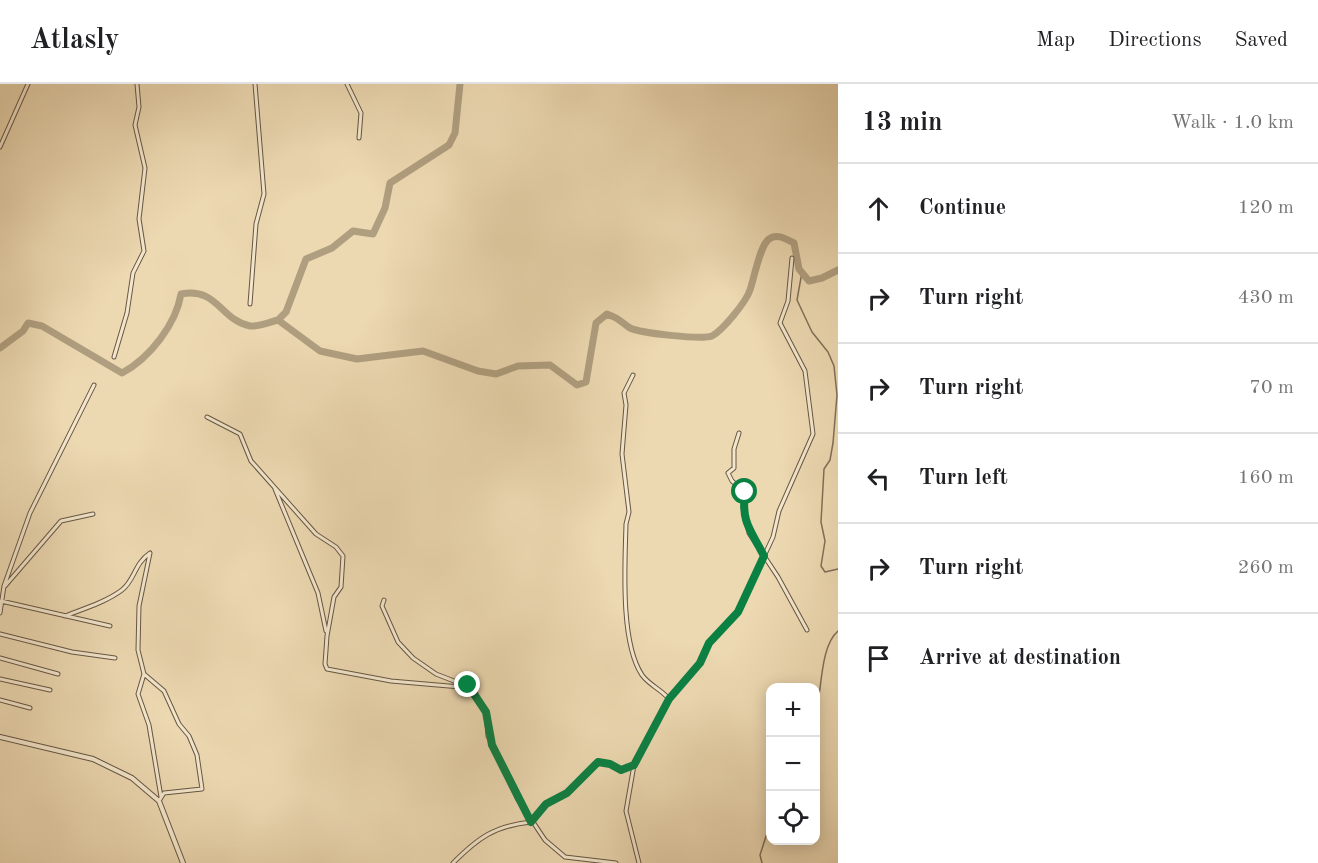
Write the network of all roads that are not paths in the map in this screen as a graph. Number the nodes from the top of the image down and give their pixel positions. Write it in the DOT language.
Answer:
graph roads {
  1 [pos="28,84"];
  2 [pos="137,84"];
  3 [pos="255,84"];
  4 [pos="347,84"];
  5 [pos="359,138"];
  6 [pos="0,147"];
  7 [pos="792,258"];
  8 [pos="250,304"];
  9 [pos="114,357"];
  10 [pos="633,375"];
  11 [pos="94,386"];
  12 [pos="207,417"];
  13 [pos="739,433"];
  14 [pos="275,487"];
  15 [pos="93,514"];
  16 [pos="764,556"];
  17 [pos="4,588"];
  18 [pos="384,600"];
  19 [pos="1,601"];
  20 [pos="0,613"];
  21 [pos="65,616"];
  22 [pos="110,626"];
  23 [pos="807,630"];
  24 [pos="0,634"];
  25 [pos="327,636"];
  26 [pos="0,658"];
  27 [pos="115,658"];
  28 [pos="58,674"];
  29 [pos="144,674"];
  30 [pos="0,679"];
  31 [pos="472,688"];
  32 [pos="50,690"];
  33 [pos="669,699"];
  34 [pos="0,700"];
  35 [pos="30,708"];
  36 [pos="0,737"];
  37 [pos="634,765"];
  38 [pos="160,799"];
  39 [pos="531,822"];
  40 [pos="183,863"];
  41 [pos="453,863"];
  42 [pos="616,863"];
  43 [pos="639,863"];
  1 -- 6 [label="street"];
  2 -- 9 [label="street"];
  3 -- 8 [label="street"];
  4 -- 5 [label="street"];
  7 -- 16 [label="street"];
  10 -- 33 [label="street"];
  11 -- 17 [label="street"];
  12 -- 14 [label="street"];
  13 -- 16 [label="street"];
  14 -- 25 [label="street"];
  14 -- 25 [label="street"];
  15 -- 17 [label="street"];
  16 -- 23 [label="street"];
  16 -- 33 [label="street"];
  17 -- 19 [label="street"];
  18 -- 31 [label="street"];
  19 -- 20 [label="street"];
  19 -- 21 [label="street"];
  21 -- 22 [label="street"];
  21 -- 29 [label="street"];
  24 -- 27 [label="street"];
  25 -- 31 [label="street"];
  26 -- 28 [label="street"];
  29 -- 38 [label="street"];
  29 -- 38 [label="street"];
  30 -- 32 [label="street"];
  31 -- 39 [label="street"];
  33 -- 37 [label="street"];
  34 -- 35 [label="street"];
  36 -- 38 [label="street"];
  37 -- 39 [label="street"];
  37 -- 43 [label="street"];
  38 -- 40 [label="street"];
  39 -- 41 [label="street"];
  39 -- 42 [label="street"];
}
